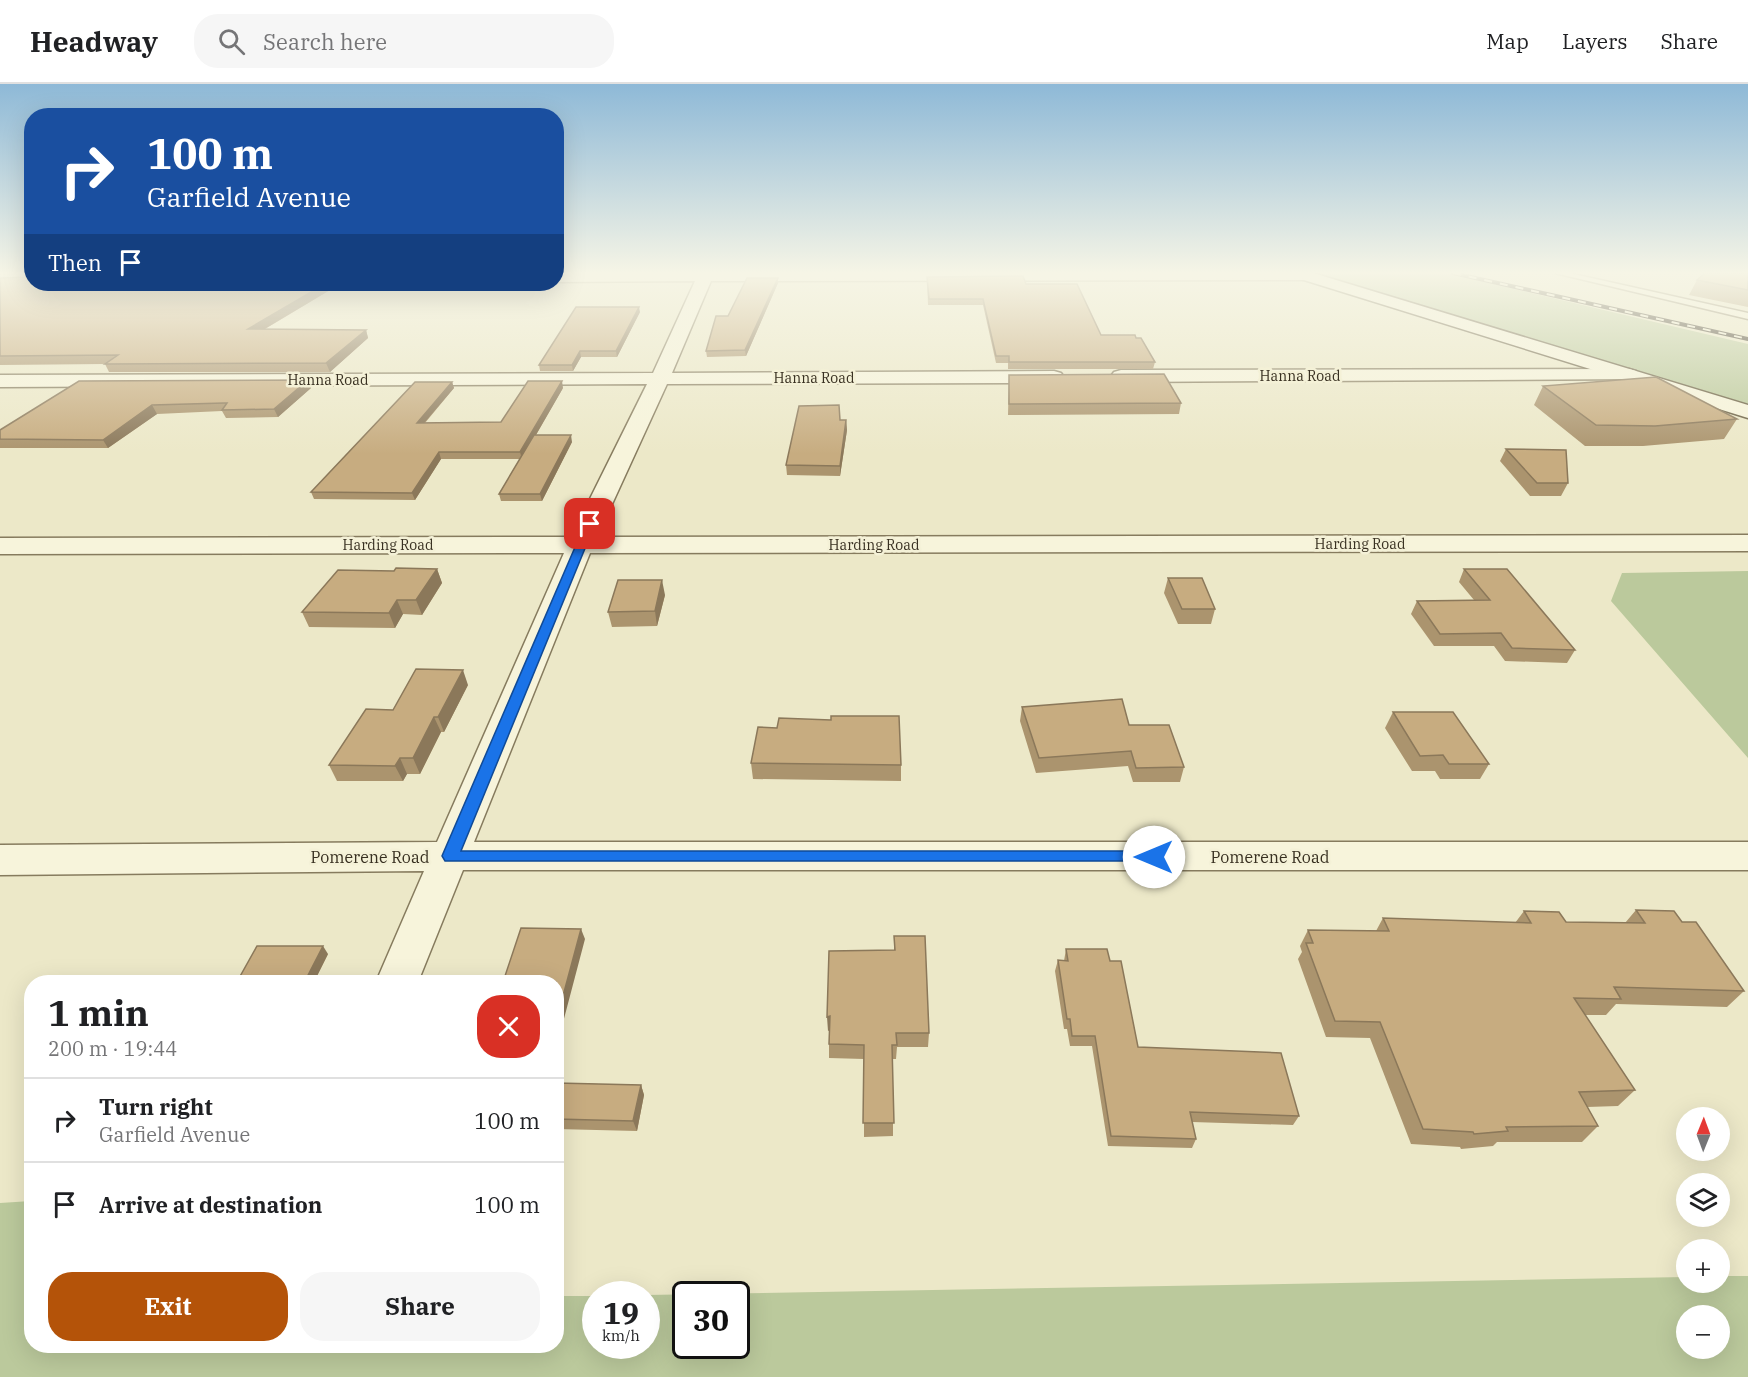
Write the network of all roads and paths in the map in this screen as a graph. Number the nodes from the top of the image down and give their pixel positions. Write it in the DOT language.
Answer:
graph roads {
  1 [pos="680,333"];
  2 [pos="1493,333"];
  3 [pos="1629,375"];
  4 [pos="1101,376"];
  5 [pos="1077,377"];
  6 [pos="660,378"];
  7 [pos="0,381"];
  8 [pos="1748,412"];
  9 [pos="1748,543"];
  10 [pos="580,545"];
  11 [pos="0,546"];
  12 [pos="450,856"];
  13 [pos="1748,856"];
  14 [pos="0,860"];
  15 [pos="400,975"];
  1 -- 6 [label="street"];
  2 -- 3 [label="street"];
  3 -- 4 [label="street, Hanna Road"];
  3 -- 8 [label="street"];
  5 -- 6 [label="street, Hanna Road"];
  6 -- 7 [label="street, Hanna Road"];
  6 -- 10 [label="street"];
  9 -- 10 [label="street, Harding Road"];
  10 -- 11 [label="street, Harding Road"];
  10 -- 12 [label="street"];
  12 -- 13 [label="street, Pomerene Road"];
  12 -- 14 [label="street, Pomerene Road"];
  12 -- 15 [label="street"];
}
